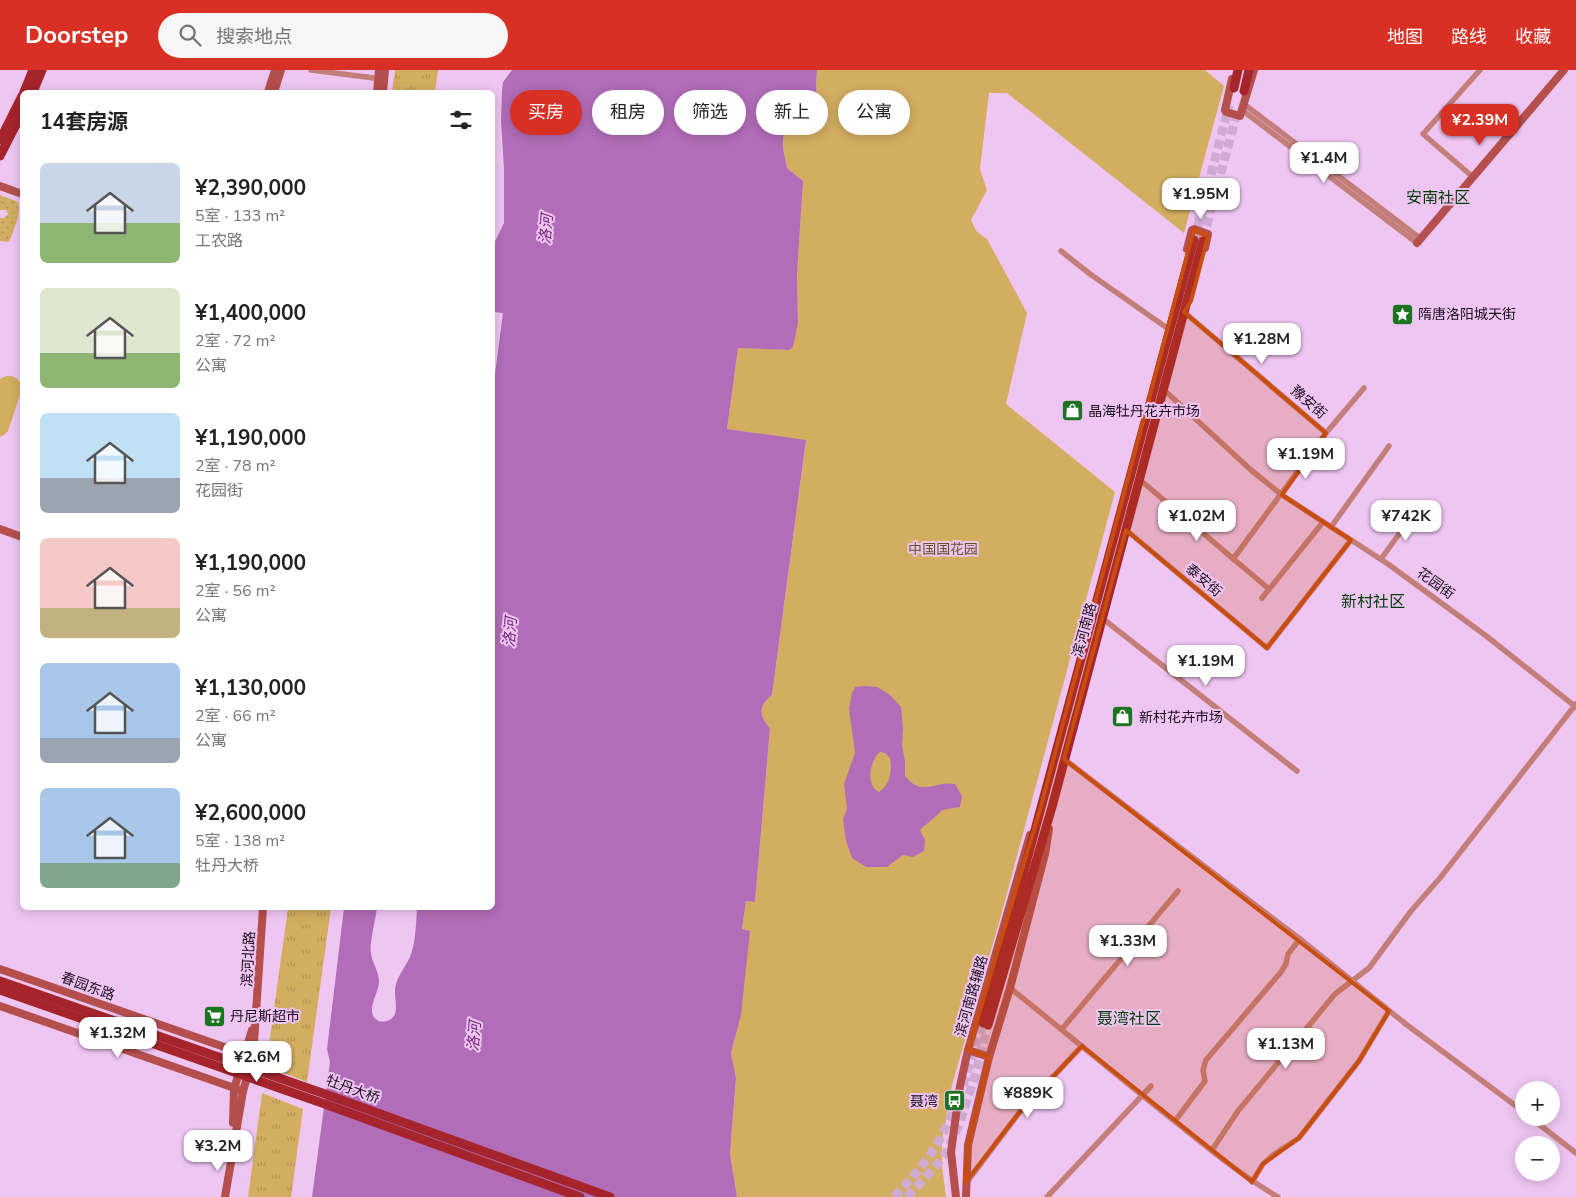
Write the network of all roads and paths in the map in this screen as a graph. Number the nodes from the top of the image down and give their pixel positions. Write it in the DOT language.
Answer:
graph roads {
  1 [pos="33,70"];
  2 [pos="42,70"];
  3 [pos="275,70"];
  4 [pos="281,70"];
  5 [pos="311,70"];
  6 [pos="379,70"];
  7 [pos="385,70"];
  8 [pos="1237,70"];
  9 [pos="1249,70"];
  10 [pos="1254,70"];
  11 [pos="1480,70"];
  12 [pos="1559,70"];
  13 [pos="1564,70"];
  14 [pos="381,79"];
  15 [pos="1234,88"];
  16 [pos="25,90"];
  17 [pos="33,90"];
  18 [pos="269,90"];
  19 [pos="275,90"];
  20 [pos="378,90"];
  21 [pos="383,90"];
  22 [pos="1244,91"];
  23 [pos="20,100"];
  24 [pos="1242,109"];
  25 [pos="20,117"];
  26 [pos="0,140"];
  27 [pos="0,156"];
  28 [pos="1471,176"];
  29 [pos="0,186"];
  30 [pos="20,193"];
  31 [pos="1199,237"];
  32 [pos="1418,240"];
  33 [pos="1061,251"];
  34 [pos="1180,311"];
  35 [pos="1170,330"];
  36 [pos="1364,388"];
  37 [pos="1163,389"];
  38 [pos="1326,433"];
  39 [pos="1389,446"];
  40 [pos="1139,479"];
  41 [pos="1282,495"];
  42 [pos="1415,512"];
  43 [pos="1323,522"];
  44 [pos="1331,527"];
  45 [pos="0,529"];
  46 [pos="1126,530"];
  47 [pos="20,536"];
  48 [pos="1351,540"];
  49 [pos="1232,559"];
  50 [pos="1381,559"];
  51 [pos="1102,580"];
  52 [pos="1112,583"];
  53 [pos="1269,590"];
  54 [pos="1262,598"];
  55 [pos="1102,618"];
  56 [pos="1576,706"];
  57 [pos="1064,759"];
  58 [pos="1297,771"];
  59 [pos="1041,806"];
  60 [pos="1052,808"];
  61 [pos="1178,891"];
  62 [pos="263,910"];
  63 [pos="1300,939"];
  64 [pos="0,969"];
  65 [pos="0,981"];
  66 [pos="1353,981"];
  67 [pos="1010,988"];
  68 [pos="0,990"];
  69 [pos="0,1006"];
  70 [pos="1390,1010"];
  71 [pos="1062,1029"];
  72 [pos="1082,1046"];
  73 [pos="968,1050"];
  74 [pos="249,1055"];
  75 [pos="989,1057"];
  76 [pos="1150,1086"];
  77 [pos="234,1088"];
  78 [pos="243,1091"];
  79 [pos="1142,1095"];
  80 [pos="1515,1105"];
  81 [pos="1175,1121"];
  82 [pos="1541,1126"];
  83 [pos="233,1150"];
  84 [pos="1212,1150"];
  85 [pos="1576,1153"];
  86 [pos="1252,1182"];
  87 [pos="965,1183"];
  88 [pos="225,1197"];
  89 [pos="580,1197"];
  90 [pos="610,1197"];
  91 [pos="956,1197"];
  92 [pos="966,1197"];
  93 [pos="1048,1197"];
  94 [pos="1278,1197"];
  1 -- 16 [label="main road"];
  2 -- 17 [label="main road"];
  3 -- 18 [label="main road"];
  4 -- 19 [label="main road"];
  5 -- 14 [label="street"];
  6 -- 14 [label="main road"];
  7 -- 14 [label="main road"];
  8 -- 15 [label="main road"];
  8 -- 24 [label="main road"];
  9 -- 22 [label="main road"];
  10 -- 24 [label="main road"];
  11 -- 28 [label="street"];
  12 -- 28 [label="main road"];
  13 -- 28 [label="main road"];
  14 -- 20 [label="main road"];
  14 -- 21 [label="main road"];
  23 -- 26 [label="main road"];
  24 -- 32 [label="street"];
  25 -- 27 [label="main road"];
  28 -- 32 [label="main road"];
  29 -- 30 [label="main road"];
  31 -- 34 [label="main road, 滨河南路"];
  31 -- 34 [label="main road"];
  33 -- 35 [label="street"];
  34 -- 35 [label="main road"];
  34 -- 37 [label="main road, 滨河南路"];
  34 -- 38 [label="street, 豫安街"];
  35 -- 51 [label="main road, 滨河南路"];
  36 -- 38 [label="street"];
  37 -- 40 [label="main road, 滨河南路"];
  37 -- 41 [label="street, 花园街"];
  38 -- 41 [label="street"];
  39 -- 44 [label="street"];
  40 -- 46 [label="main road, 滨河南路"];
  40 -- 49 [label="street"];
  41 -- 43 [label="street, 花园街"];
  41 -- 49 [label="street"];
  42 -- 50 [label="street"];
  43 -- 44 [label="street, 花园街"];
  43 -- 53 [label="street"];
  44 -- 48 [label="street, 花园街"];
  45 -- 47 [label="main road"];
  46 -- 48 [label="street, 泰安街"];
  46 -- 52 [label="main road, 滨河南路"];
  48 -- 50 [label="street, 花园街"];
  49 -- 53 [label="street"];
  50 -- 56 [label="street, 花园街"];
  51 -- 52 [label="main road"];
  51 -- 59 [label="main road, 滨河南路"];
  52 -- 55 [label="main road, 滨河南路"];
  53 -- 54 [label="street"];
  55 -- 57 [label="main road, 滨河南路"];
  55 -- 58 [label="street"];
  56 -- 66 [label="street"];
  57 -- 60 [label="main road, 滨河南路"];
  57 -- 63 [label="street"];
  59 -- 60 [label="main road, 滨河南路"];
  59 -- 73 [label="main road, 滨河南路辅路"];
  60 -- 67 [label="main road"];
  61 -- 71 [label="street"];
  62 -- 74 [label="main road, 滨河北路"];
  63 -- 66 [label="street"];
  63 -- 81 [label="street"];
  64 -- 74 [label="main road, 春园东路"];
  65 -- 90 [label="main road, 牡丹大桥, bridge"];
  66 -- 70 [label="street"];
  66 -- 84 [label="street"];
  67 -- 71 [label="street"];
  67 -- 75 [label="main road"];
  68 -- 89 [label="main road, 牡丹大桥, bridge"];
  69 -- 77 [label="main road"];
  70 -- 80 [label="street"];
  70 -- 86 [label="street"];
  71 -- 72 [label="street"];
  72 -- 79 [label="street"];
  72 -- 87 [label="street"];
  73 -- 75 [label="main road"];
  73 -- 91 [label="main road, 滨河南路辅路"];
  74 -- 77 [label="main road, 滨河北路"];
  74 -- 78 [label="main road, 滨河北路"];
  75 -- 87 [label="main road"];
  76 -- 79 [label="street"];
  77 -- 78 [label="main road"];
  77 -- 83 [label="main road, 滨河北路"];
  78 -- 83 [label="main road, 滨河北路"];
  79 -- 81 [label="street"];
  79 -- 93 [label="street"];
  81 -- 84 [label="street"];
  82 -- 85 [label="street"];
  83 -- 88 [label="main road, 滨河北路"];
  84 -- 86 [label="street"];
  86 -- 94 [label="street"];
  87 -- 92 [label="main road"];
}
